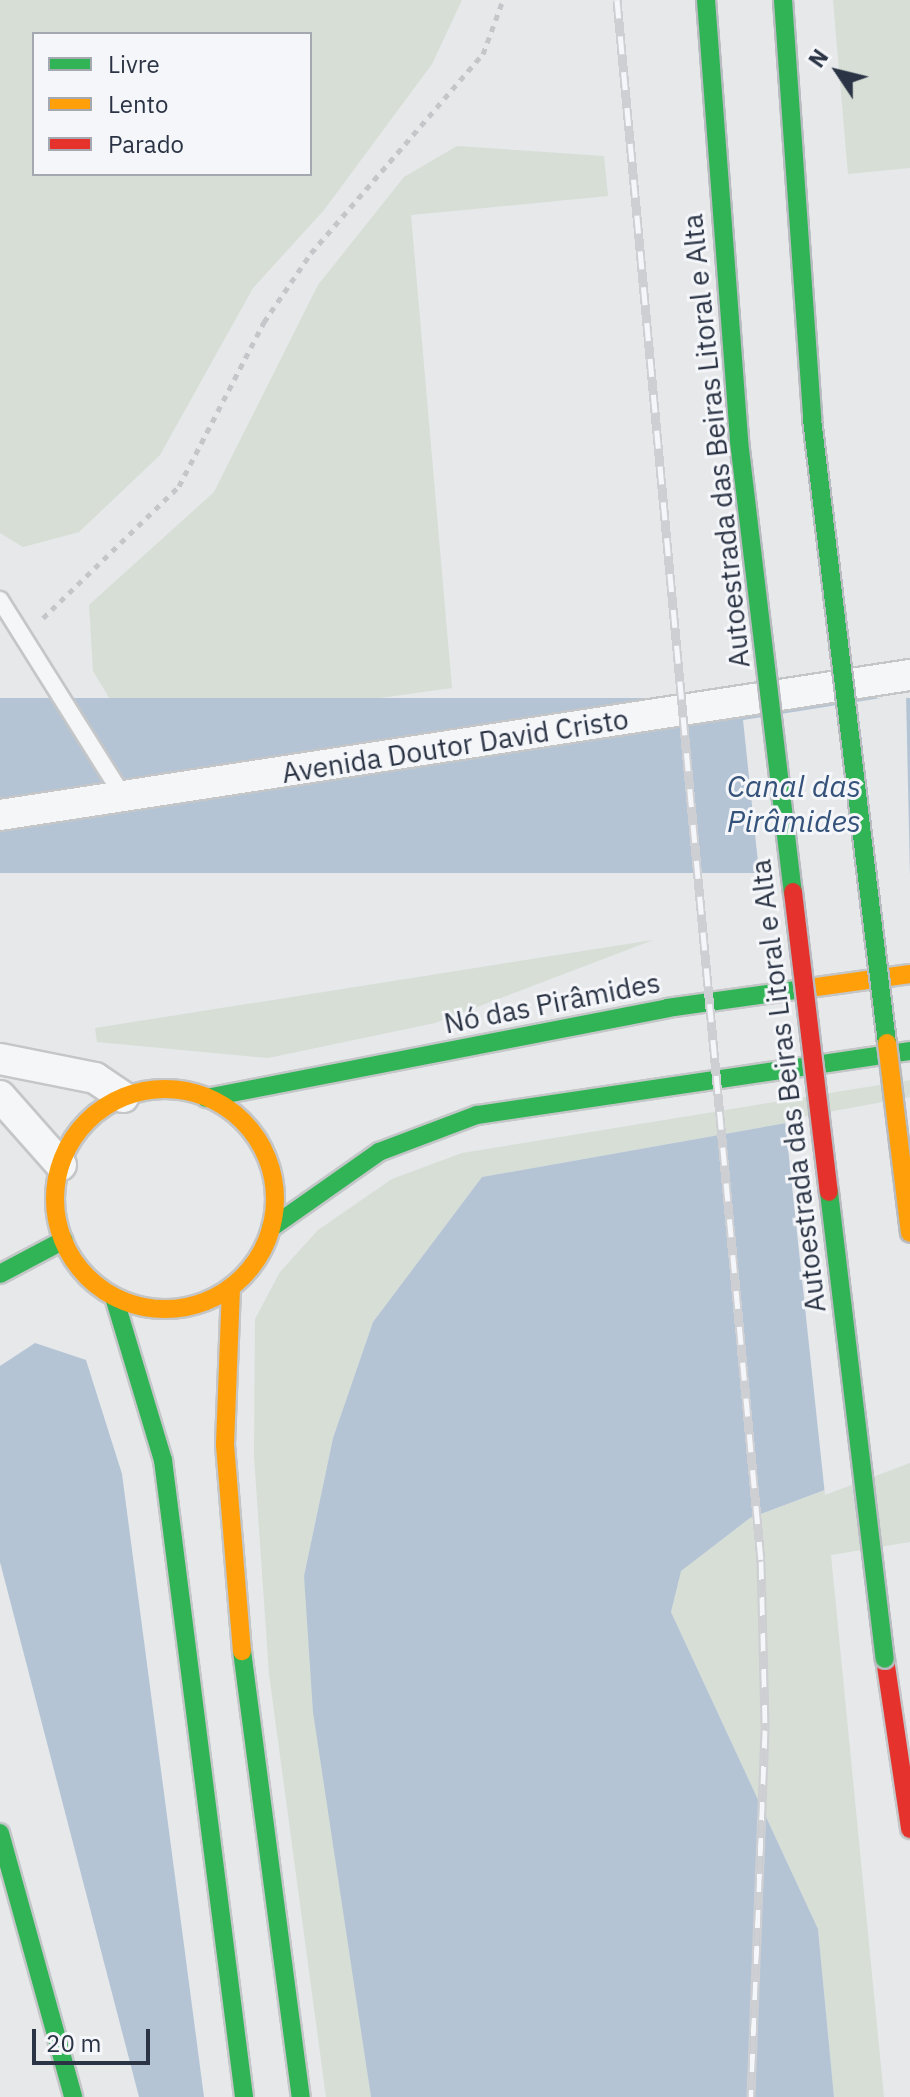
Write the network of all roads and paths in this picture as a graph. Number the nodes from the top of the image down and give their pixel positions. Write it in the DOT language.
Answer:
graph roads {
  1 [pos="503,0"];
  2 [pos="706,0"];
  3 [pos="783,0"];
  4 [pos="0,600"];
  5 [pos="25,635"];
  6 [pos="910,675"];
  7 [pos="124,798"];
  8 [pos="0,815"];
  9 [pos="910,974"];
  10 [pos="910,1051"];
  11 [pos="0,1059"];
  12 [pos="0,1096"];
  13 [pos="123,1097"];
  14 [pos="206,1098"];
  15 [pos="61,1165"];
  16 [pos="271,1228"];
  17 [pos="910,1233"];
  18 [pos="64,1240"];
  19 [pos="0,1274"];
  20 [pos="231,1288"];
  21 [pos="114,1297"];
  22 [pos="910,1829"];
  23 [pos="0,1833"];
  24 [pos="73,2097"];
  25 [pos="244,2097"];
  26 [pos="301,2097"];
  1 -- 5 [label="path"];
  2 -- 22 [label="main road, Autoestrada das Beiras Litoral e Alta, bridge"];
  3 -- 17 [label="main road, bridge"];
  4 -- 5 [label="lane"];
  5 -- 7 [label="lane"];
  6 -- 7 [label="street, Avenida Doutor David Cristo"];
  7 -- 8 [label="street, Avenida Doutor David Cristo"];
  9 -- 14 [label="main road, Nó das Pirâmides"];
  10 -- 16 [label="main road, Nó das Pirâmides"];
  11 -- 13 [label="street"];
  12 -- 15 [label="street"];
  13 -- 14 [label="main road, Nó das Pirâmides"];
  13 -- 15 [label="main road, Nó das Pirâmides"];
  14 -- 16 [label="main road, Nó das Pirâmides"];
  15 -- 18 [label="main road, Nó das Pirâmides"];
  16 -- 20 [label="main road, Nó das Pirâmides"];
  18 -- 19 [label="main road"];
  18 -- 21 [label="main road, Nó das Pirâmides"];
  20 -- 21 [label="main road, Nó das Pirâmides"];
  20 -- 26 [label="main road"];
  21 -- 25 [label="main road"];
  23 -- 24 [label="main road"];
}
